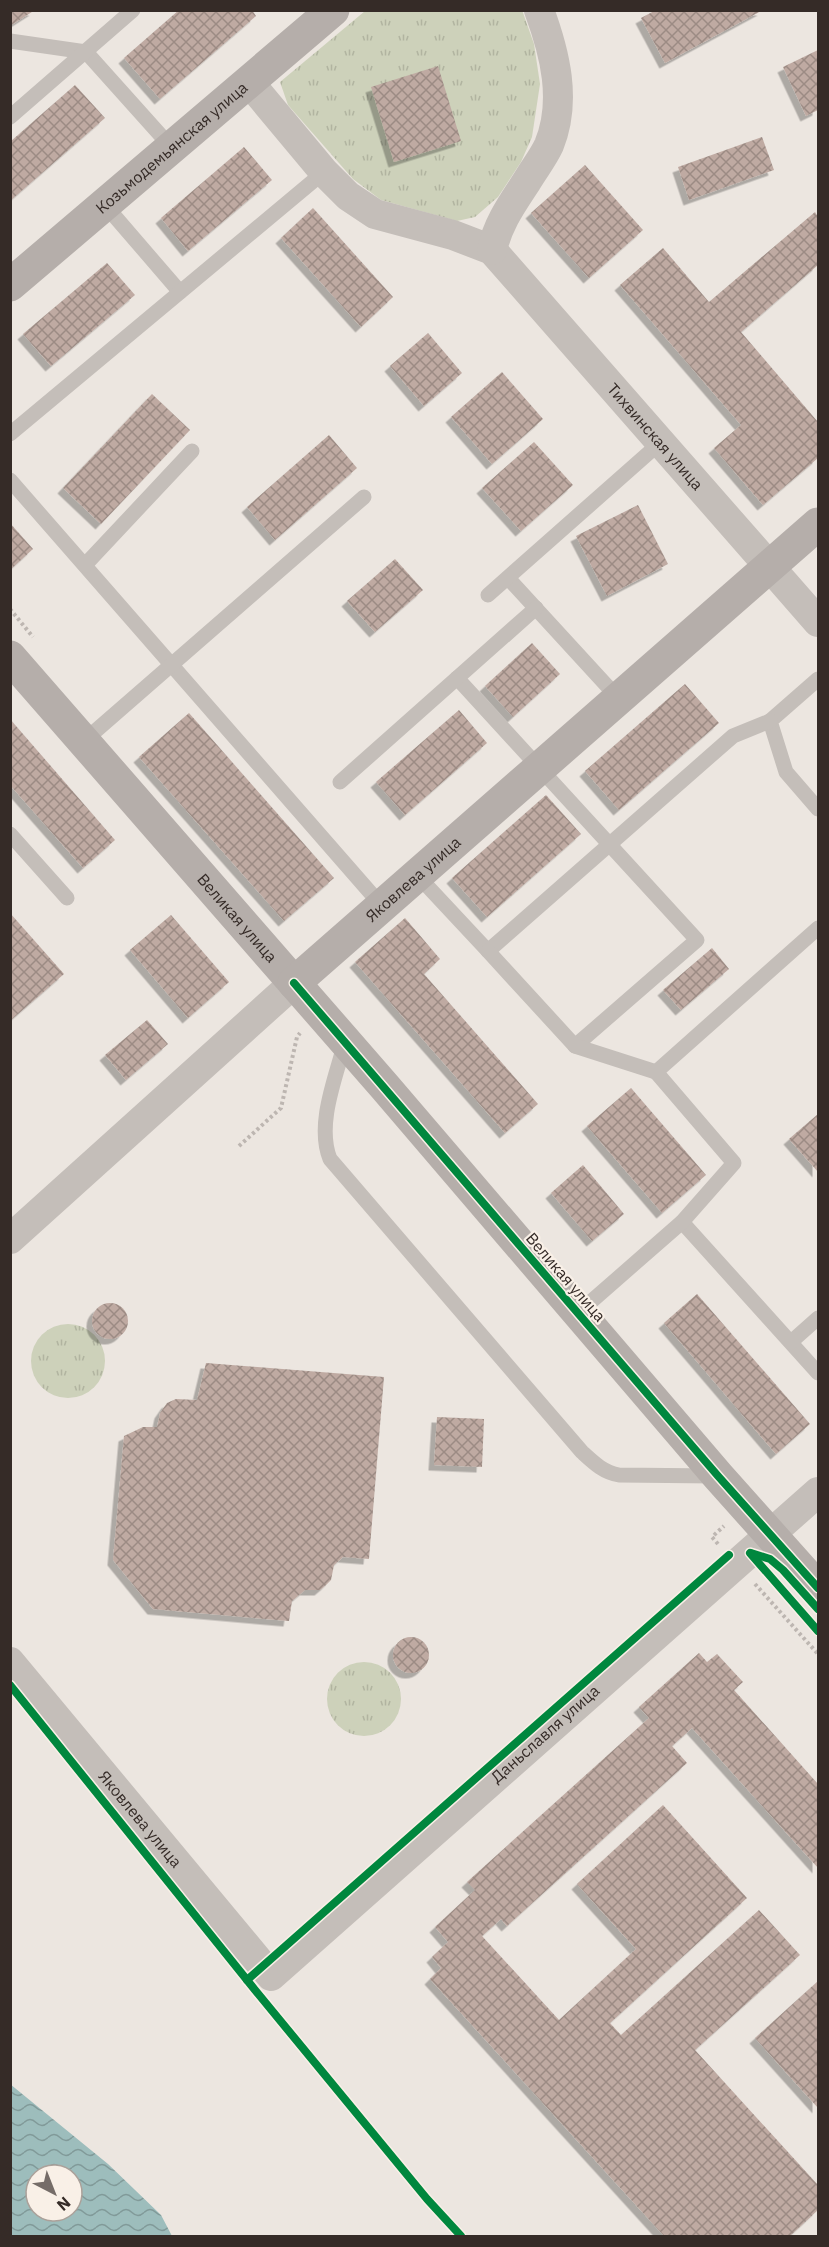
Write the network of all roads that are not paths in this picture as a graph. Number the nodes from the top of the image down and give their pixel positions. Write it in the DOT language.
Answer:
graph roads {
  1 [pos="134,10"];
  2 [pos="539,10"];
  3 [pos="321,14"];
  4 [pos="10,41"];
  5 [pos="86,52"];
  6 [pos="249,82"];
  7 [pos="10,117"];
  8 [pos="172,148"];
  9 [pos="324,172"];
  10 [pos="105,205"];
  11 [pos="492,250"];
  12 [pos="10,285"];
  13 [pos="180,292"];
  14 [pos="10,434"];
  15 [pos="661,442"];
  16 [pos="192,451"];
  17 [pos="10,480"];
  18 [pos="364,497"];
  19 [pos="819,524"];
  20 [pos="85,565"];
  21 [pos="770,566"];
  22 [pos="507,578"];
  23 [pos="488,595"];
  24 [pos="536,608"];
  25 [pos="819,622"];
  26 [pos="10,657"];
  27 [pos="172,665"];
  28 [pos="457,678"];
  29 [pos="819,680"];
  30 [pos="619,699"];
  31 [pos="770,721"];
  32 [pos="84,741"];
  33 [pos="540,768"];
  34 [pos="339,782"];
  35 [pos="819,808"];
  36 [pos="10,834"];
  37 [pos="609,843"];
  38 [pos="417,875"];
  39 [pos="67,898"];
  40 [pos="382,906"];
  41 [pos="819,928"];
  42 [pos="488,951"];
  43 [pos="294,982"];
  44 [pos="345,1042"];
  45 [pos="575,1046"];
  46 [pos="656,1072"];
  47 [pos="682,1222"];
  48 [pos="10,1239"];
  49 [pos="578,1312"];
  50 [pos="819,1318"];
  51 [pos="791,1342"];
  52 [pos="819,1374"];
  53 [pos="718,1476"];
  54 [pos="819,1492"];
  55 [pos="771,1535"];
  56 [pos="819,1588"];
  57 [pos="10,1662"];
  58 [pos="271,1976"];
  1 -- 5 [label="lane"];
  2 -- 11 [label="street"];
  3 -- 6 [label="main road, Козьмодемьянская улица"];
  4 -- 5 [label="lane"];
  5 -- 7 [label="lane"];
  5 -- 8 [label="lane"];
  6 -- 8 [label="main road, Козьмодемьянская улица"];
  6 -- 9 [label="street, Тихвинская улица"];
  8 -- 10 [label="main road, Козьмодемьянская улица"];
  9 -- 11 [label="street, Тихвинская улица"];
  9 -- 13 [label="lane"];
  10 -- 12 [label="main road, Козьмодемьянская улица"];
  10 -- 13 [label="lane"];
  11 -- 15 [label="street, Тихвинская улица"];
  13 -- 14 [label="lane"];
  15 -- 21 [label="street, Тихвинская улица"];
  15 -- 22 [label="lane"];
  16 -- 20 [label="lane"];
  17 -- 20 [label="lane"];
  18 -- 27 [label="lane"];
  19 -- 21 [label="main road, Яковлева улица"];
  20 -- 27 [label="lane"];
  21 -- 25 [label="street, Тихвинская улица"];
  21 -- 30 [label="main road, Яковлева улица"];
  22 -- 23 [label="lane"];
  22 -- 24 [label="lane"];
  24 -- 28 [label="lane"];
  24 -- 30 [label="lane"];
  26 -- 32 [label="main road, Великая улица"];
  27 -- 32 [label="lane"];
  27 -- 40 [label="lane"];
  28 -- 33 [label="lane"];
  28 -- 34 [label="lane"];
  29 -- 31 [label="lane"];
  30 -- 33 [label="main road, Яковлева улица"];
  31 -- 35 [label="lane"];
  31 -- 37 [label="lane"];
  32 -- 43 [label="main road, Великая улица"];
  33 -- 37 [label="lane"];
  33 -- 38 [label="main road, Яковлева улица"];
  36 -- 39 [label="lane"];
  37 -- 42 [label="lane"];
  37 -- 45 [label="lane"];
  38 -- 40 [label="main road, Яковлева улица"];
  38 -- 42 [label="lane"];
  40 -- 43 [label="main road, Яковлева улица"];
  41 -- 46 [label="lane"];
  42 -- 45 [label="lane"];
  43 -- 44 [label="main road, Великая улица"];
  43 -- 48 [label="street, Яковлева улица"];
  44 -- 49 [label="main road, Великая улица"];
  44 -- 53 [label="lane"];
  45 -- 46 [label="lane"];
  46 -- 47 [label="lane"];
  47 -- 49 [label="lane"];
  47 -- 51 [label="lane"];
  49 -- 53 [label="main road, Великая улица"];
  50 -- 51 [label="lane"];
  51 -- 52 [label="lane"];
  53 -- 55 [label="main road, Великая улица"];
  54 -- 55 [label="street, Даньславля улица"];
  55 -- 56 [label="main road, Великая улица"];
  55 -- 58 [label="street, Даньславля улица"];
  57 -- 58 [label="street, Яковлева улица"];
}
